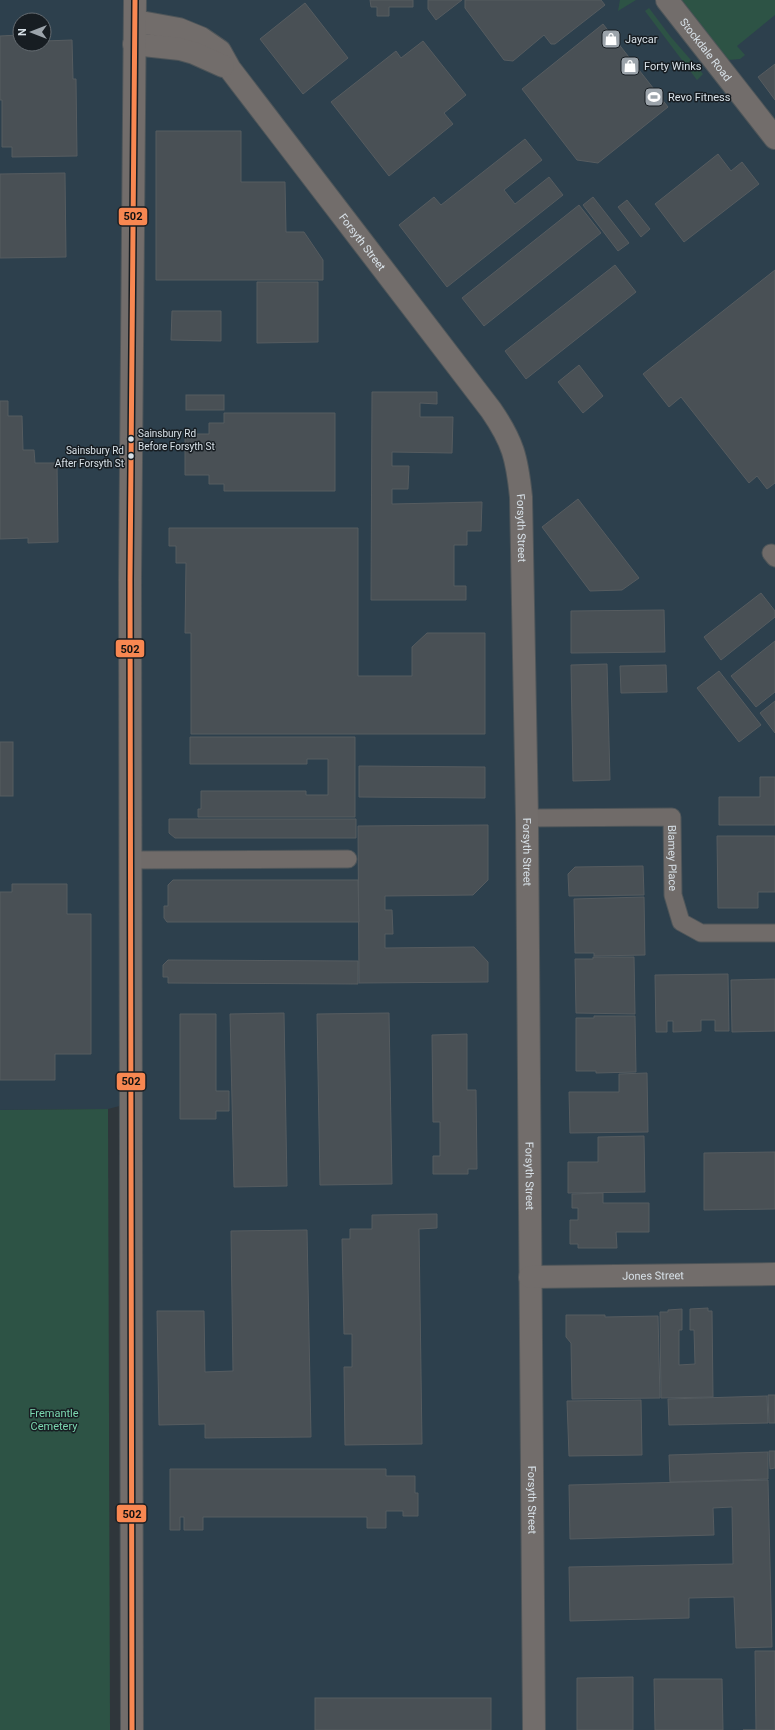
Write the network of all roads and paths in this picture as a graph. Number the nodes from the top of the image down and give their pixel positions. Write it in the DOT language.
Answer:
graph roads {
  1 [pos="135,0"];
  2 [pos="667,0"];
  3 [pos="135,21"];
  4 [pos="134,44"];
  5 [pos="230,69"];
  6 [pos="775,138"];
  7 [pos="528,818"];
  8 [pos="348,859"];
  9 [pos="132,860"];
  10 [pos="775,933"];
  11 [pos="775,1274"];
  12 [pos="530,1277"];
  13 [pos="132,1730"];
  14 [pos="534,1730"];
  1 -- 3 [label="street"];
  2 -- 6 [label="street, Stockdale Road"];
  3 -- 4 [label="street"];
  3 -- 5 [label="street, Forsyth Street"];
  4 -- 5 [label="street, Forsyth Street"];
  4 -- 9 [label="street"];
  5 -- 7 [label="street, Forsyth Street"];
  7 -- 10 [label="street, Blamey Place"];
  7 -- 12 [label="street, Forsyth Street"];
  8 -- 9 [label="street"];
  9 -- 13 [label="street"];
  11 -- 12 [label="street, Jones Street"];
  12 -- 14 [label="street, Forsyth Street"];
}
